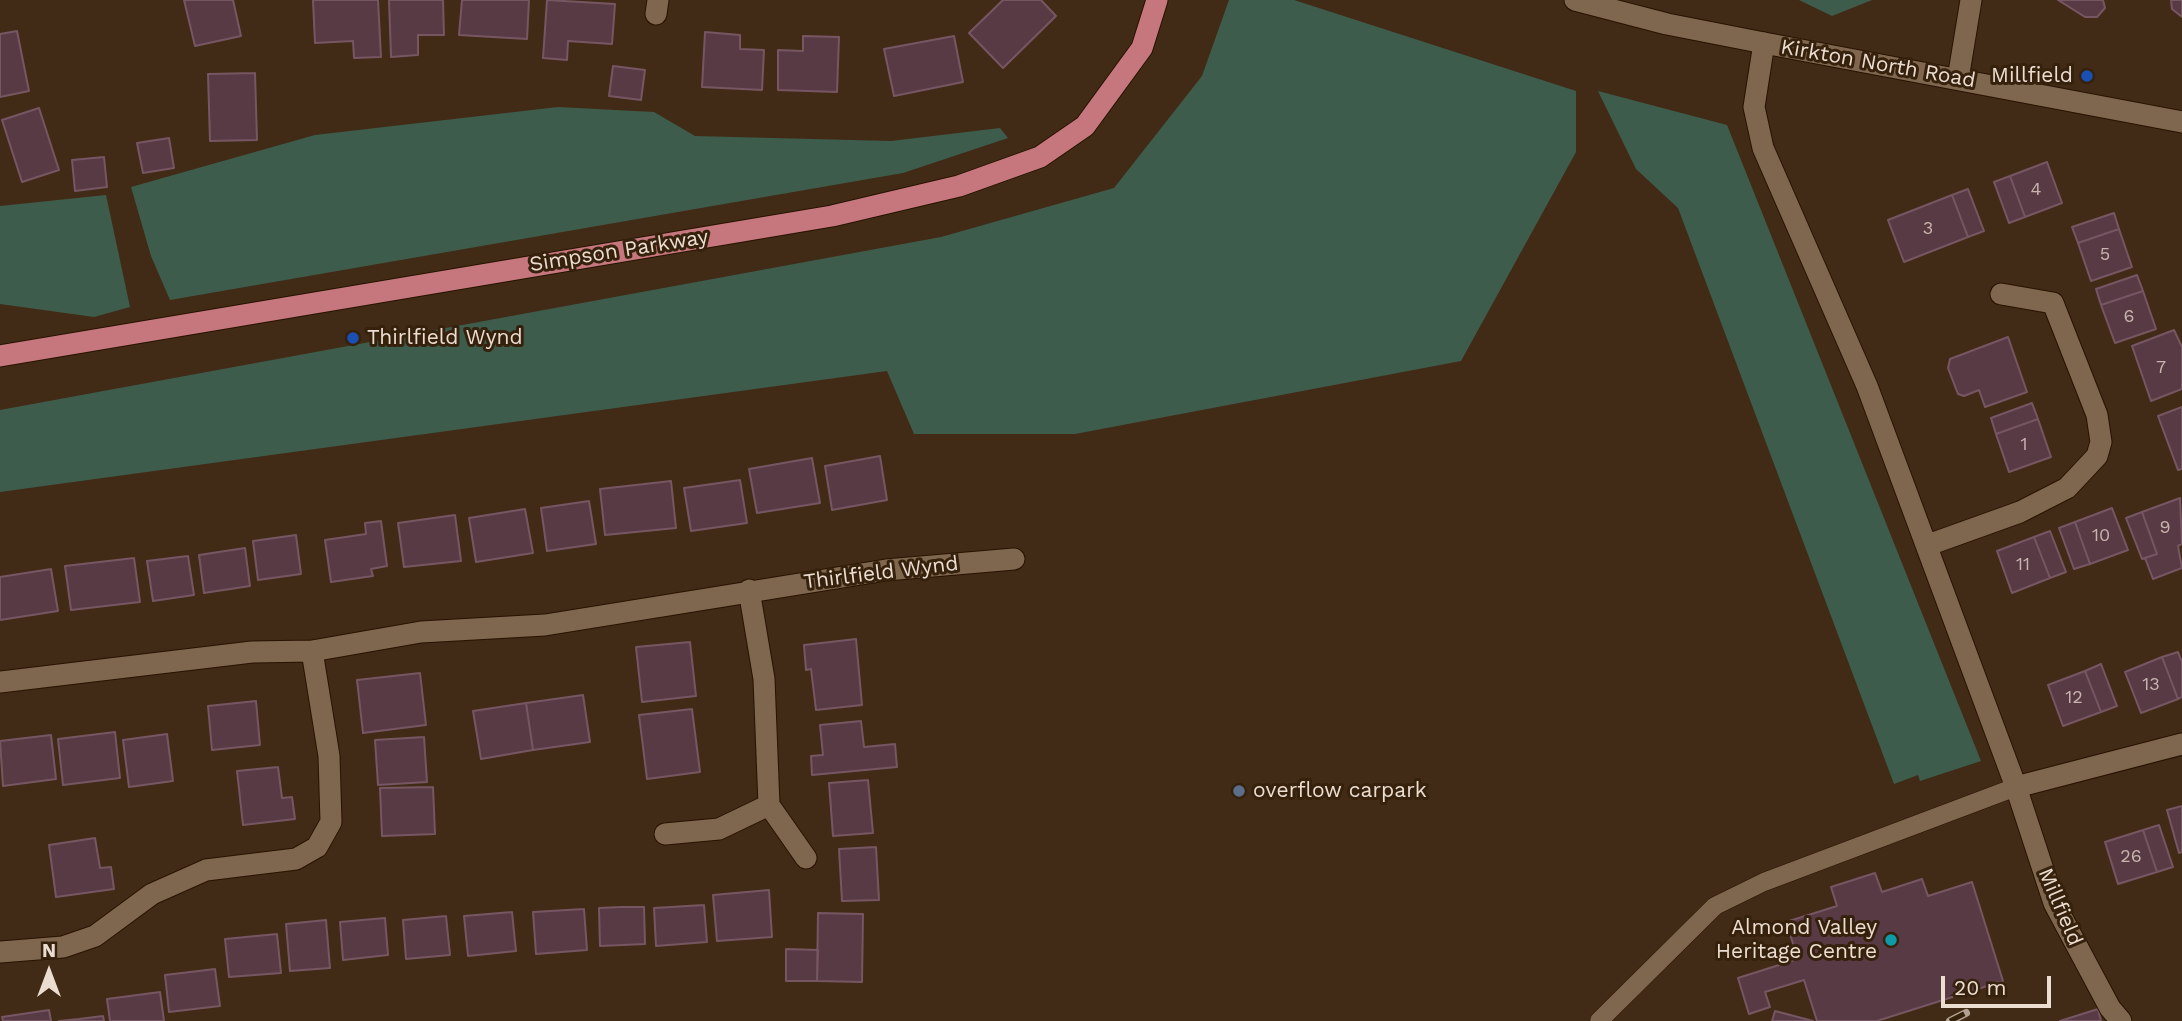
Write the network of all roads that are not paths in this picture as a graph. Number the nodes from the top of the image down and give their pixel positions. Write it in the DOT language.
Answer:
graph roads {
  1 [pos="1575,0"];
  2 [pos="1971,0"];
  3 [pos="1155,2"];
  4 [pos="1764,43"];
  5 [pos="1958,79"];
  6 [pos="2182,122"];
  7 [pos="2001,294"];
  8 [pos="0,356"];
  9 [pos="1928,545"];
  10 [pos="1014,559"];
  11 [pos="749,590"];
  12 [pos="312,651"];
  13 [pos="0,682"];
  14 [pos="2182,744"];
  15 [pos="2015,787"];
  16 [pos="769,805"];
  17 [pos="666,834"];
  18 [pos="806,858"];
  19 [pos="0,952"];
  20 [pos="1599,1021"];
  21 [pos="2121,1021"];
  1 -- 4 [label="street, Kirkton North Road"];
  2 -- 5 [label="street"];
  3 -- 8 [label="main road, Simpson Parkway"];
  4 -- 5 [label="street, Kirkton North Road"];
  4 -- 9 [label="street, Millfield"];
  5 -- 6 [label="street, Kirkton North Road"];
  7 -- 9 [label="street"];
  9 -- 15 [label="street, Millfield"];
  10 -- 11 [label="street, Thirlfield Wynd"];
  11 -- 12 [label="street, Thirlfield Wynd"];
  11 -- 16 [label="street"];
  12 -- 13 [label="street, Thirlfield Wynd"];
  12 -- 19 [label="street"];
  14 -- 15 [label="street"];
  15 -- 20 [label="lane"];
  15 -- 21 [label="street, Millfield"];
  16 -- 17 [label="street"];
  16 -- 18 [label="street"];
}
